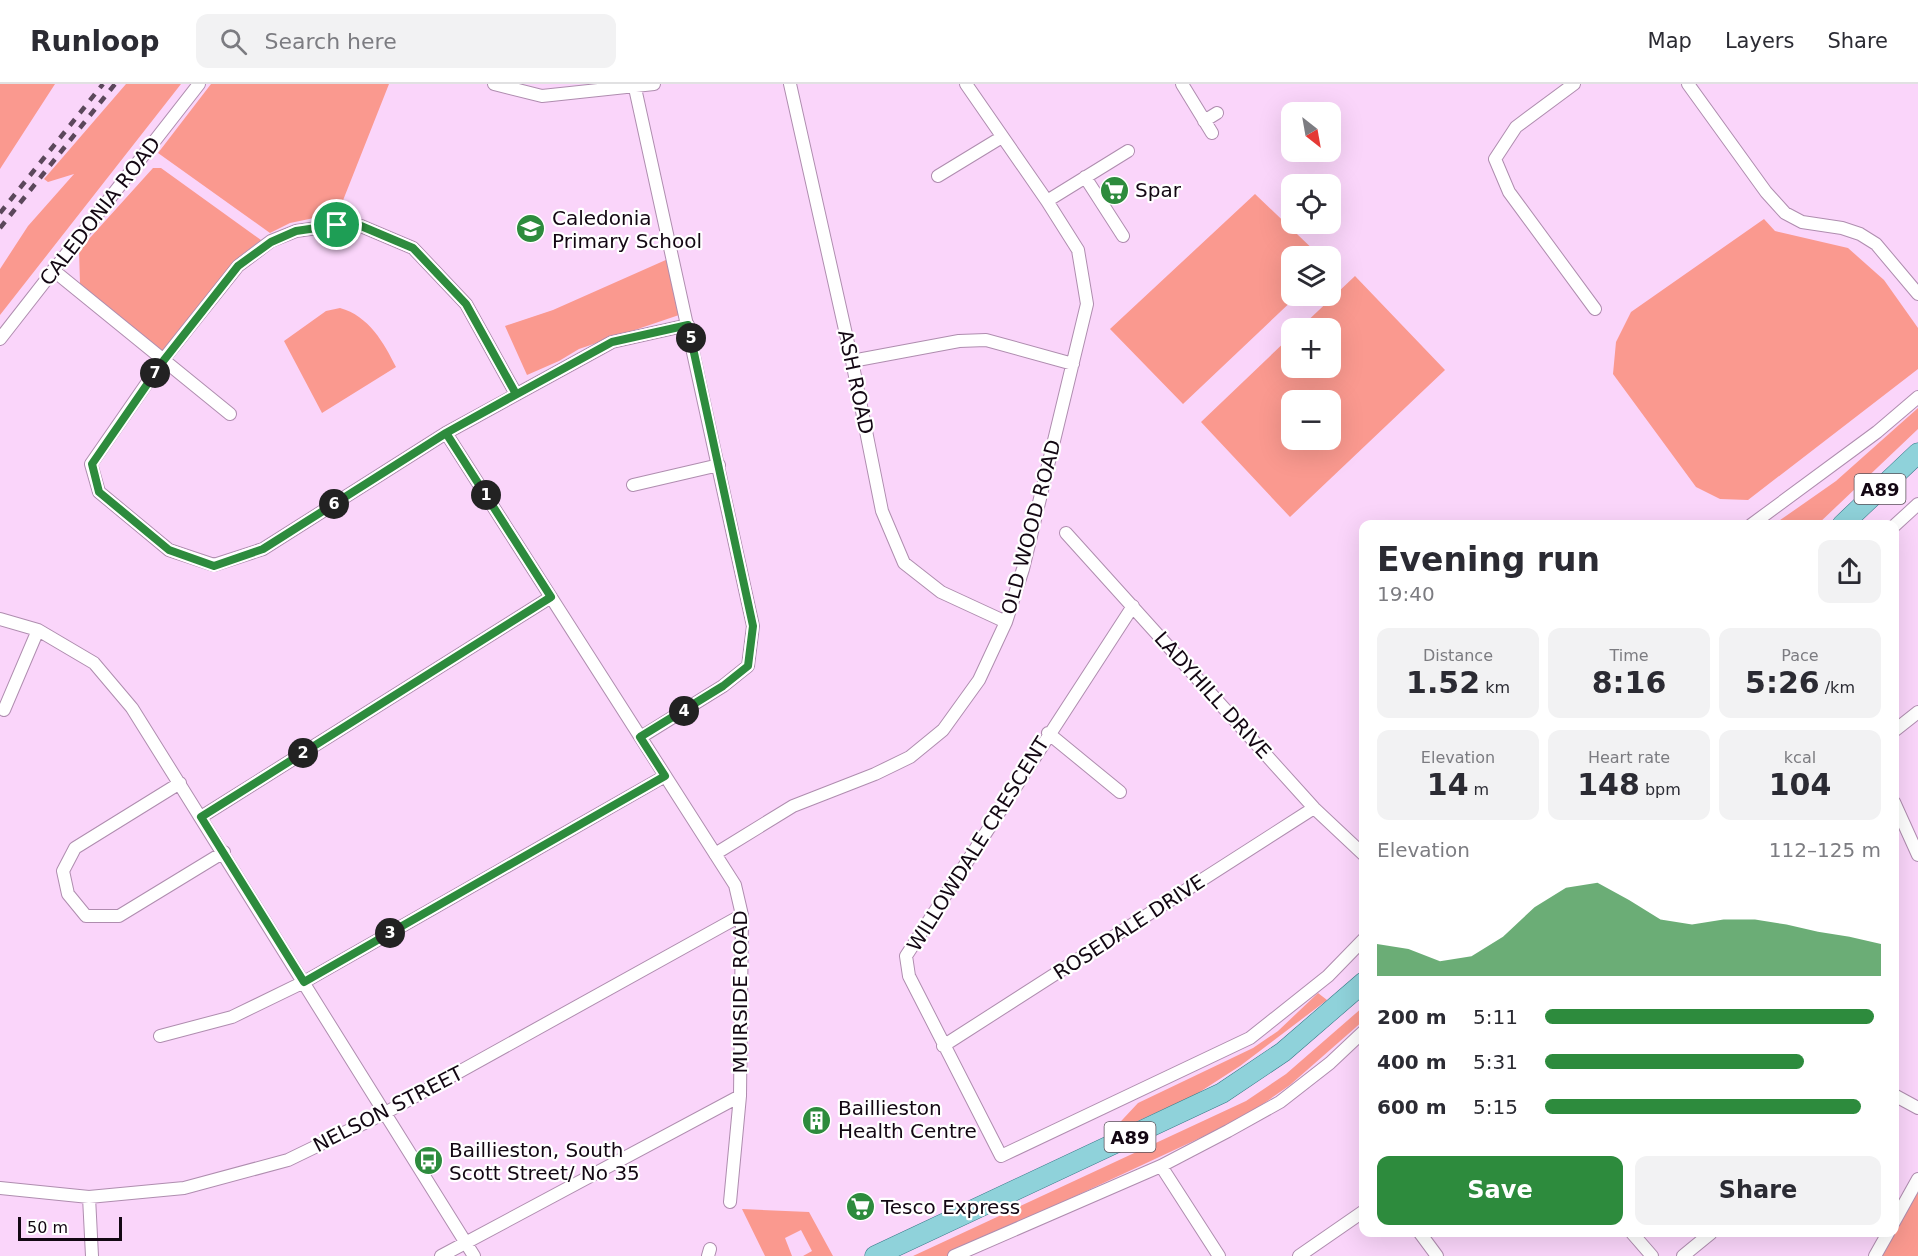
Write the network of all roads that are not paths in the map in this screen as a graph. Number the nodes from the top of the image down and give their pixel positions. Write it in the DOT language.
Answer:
graph roads {
  1 [pos="200,84"];
  2 [pos="494,84"];
  3 [pos="654,84"];
  4 [pos="790,84"];
  5 [pos="966,84"];
  6 [pos="1182,84"];
  7 [pos="1574,84"];
  8 [pos="1688,84"];
  9 [pos="635,88"];
  10 [pos="1217,113"];
  11 [pos="1204,121"];
  12 [pos="1212,133"];
  13 [pos="1002,136"];
  14 [pos="1128,151"];
  15 [pos="938,176"];
  16 [pos="1084,177"];
  17 [pos="1047,201"];
  18 [pos="1123,236"];
  19 [pos="53,270"];
  20 [pos="1918,294"];
  21 [pos="1595,309"];
  22 [pos="688,325"];
  23 [pos="0,339"];
  24 [pos="164,360"];
  25 [pos="852,361"];
  26 [pos="1073,364"];
  27 [pos="516,394"];
  28 [pos="1918,397"];
  29 [pos="230,414"];
  30 [pos="446,433"];
  31 [pos="1918,453"];
  32 [pos="719,465"];
  33 [pos="633,485"];
  34 [pos="1918,504"];
  35 [pos="1761,520"];
  36 [pos="1847,520"];
  37 [pos="1899,521"];
  38 [pos="1066,533"];
  39 [pos="551,597"];
  40 [pos="1132,606"];
  41 [pos="0,619"];
  42 [pos="1006,622"];
  43 [pos="38,630"];
  44 [pos="4,710"];
  45 [pos="1918,712"];
  46 [pos="1899,727"];
  47 [pos="1048,734"];
  48 [pos="640,737"];
  49 [pos="665,776"];
  50 [pos="180,783"];
  51 [pos="1120,792"];
  52 [pos="1314,807"];
  53 [pos="1899,813"];
  54 [pos="201,817"];
  55 [pos="1359,850"];
  56 [pos="224,852"];
  57 [pos="715,854"];
  58 [pos="1918,855"];
  59 [pos="742,915"];
  60 [pos="1359,944"];
  61 [pos="304,982"];
  62 [pos="1359,986"];
  63 [pos="160,1036"];
  64 [pos="1359,1036"];
  65 [pos="943,1046"];
  66 [pos="740,1096"];
  67 [pos="1899,1098"];
  68 [pos="1918,1108"];
  69 [pos="386,1113"];
  70 [pos="1161,1166"];
  71 [pos="1918,1179"];
  72 [pos="0,1188"];
  73 [pos="89,1197"];
  74 [pos="730,1202"];
  75 [pos="1899,1213"];
  76 [pos="1359,1214"];
  77 [pos="1423,1237"];
  78 [pos="1635,1237"];
  79 [pos="1706,1237"];
  80 [pos="1886,1237"];
  81 [pos="466,1243"];
  82 [pos="92,1256"];
  83 [pos="441,1256"];
  84 [pos="474,1256"];
  85 [pos="875,1256"];
  86 [pos="954,1256"];
  87 [pos="1219,1256"];
  88 [pos="1299,1256"];
  89 [pos="1437,1256"];
  90 [pos="1652,1256"];
  91 [pos="1683,1256"];
  92 [pos="1875,1256"];
  1 -- 19 [label="street, CALEDONIA ROAD"];
  2 -- 9 [label="street"];
  3 -- 9 [label="street"];
  4 -- 25 [label="street, ASH ROAD"];
  5 -- 13 [label="street, OLD WOOD ROAD"];
  6 -- 11 [label="street"];
  7 -- 21 [label="street"];
  8 -- 20 [label="street"];
  9 -- 22 [label="street"];
  10 -- 11 [label="street"];
  11 -- 12 [label="street"];
  13 -- 15 [label="street"];
  13 -- 17 [label="street, OLD WOOD ROAD"];
  14 -- 16 [label="street"];
  16 -- 17 [label="street"];
  16 -- 18 [label="street"];
  17 -- 26 [label="street, OLD WOOD ROAD"];
  19 -- 23 [label="street, CALEDONIA ROAD"];
  19 -- 24 [label="street"];
  22 -- 27 [label="street"];
  22 -- 32 [label="street"];
  24 -- 27 [label="street"];
  24 -- 29 [label="street"];
  24 -- 30 [label="street"];
  25 -- 26 [label="street"];
  25 -- 42 [label="street, ASH ROAD"];
  26 -- 42 [label="street, OLD WOOD ROAD"];
  27 -- 30 [label="street"];
  28 -- 35 [label="street"];
  30 -- 39 [label="street, MUIRSIDE ROAD"];
  31 -- 36 [label="main road, A89"];
  32 -- 33 [label="street"];
  32 -- 48 [label="street"];
  34 -- 37 [label="street"];
  38 -- 40 [label="street, LADYHILL DRIVE"];
  39 -- 48 [label="street, MUIRSIDE ROAD"];
  39 -- 54 [label="street"];
  40 -- 47 [label="street, WILLOWDALE CRESCENT"];
  40 -- 52 [label="street, LADYHILL DRIVE"];
  41 -- 43 [label="street"];
  42 -- 57 [label="street, OLD WOOD ROAD"];
  43 -- 44 [label="street"];
  43 -- 50 [label="street"];
  45 -- 46 [label="street"];
  47 -- 51 [label="street"];
  47 -- 65 [label="street, WILLOWDALE CRESCENT"];
  48 -- 49 [label="street, MUIRSIDE ROAD"];
  49 -- 57 [label="street, MUIRSIDE ROAD"];
  49 -- 61 [label="street"];
  50 -- 54 [label="street"];
  50 -- 56 [label="street"];
  52 -- 55 [label="street, LADYHILL DRIVE"];
  52 -- 65 [label="street, ROSEDALE DRIVE"];
  53 -- 58 [label="street"];
  54 -- 56 [label="street"];
  56 -- 61 [label="street"];
  57 -- 59 [label="street, MUIRSIDE ROAD"];
  59 -- 66 [label="street, MUIRSIDE ROAD"];
  59 -- 69 [label="street, NELSON STREET"];
  60 -- 65 [label="street, WILLOWDALE CRESCENT"];
  61 -- 63 [label="street"];
  61 -- 69 [label="street"];
  62 -- 85 [label="main road, A89"];
  64 -- 70 [label="street"];
  66 -- 74 [label="street, MUIRSIDE ROAD"];
  66 -- 81 [label="street"];
  67 -- 68 [label="street"];
  69 -- 73 [label="street, NELSON STREET"];
  69 -- 81 [label="street"];
  70 -- 86 [label="street"];
  70 -- 87 [label="street"];
  71 -- 75 [label="street"];
  72 -- 73 [label="street, NELSON STREET"];
  73 -- 82 [label="street"];
  76 -- 88 [label="street"];
  77 -- 89 [label="street"];
  78 -- 90 [label="street"];
  79 -- 91 [label="street"];
  80 -- 92 [label="street"];
  81 -- 83 [label="street"];
  81 -- 84 [label="street"];
}
